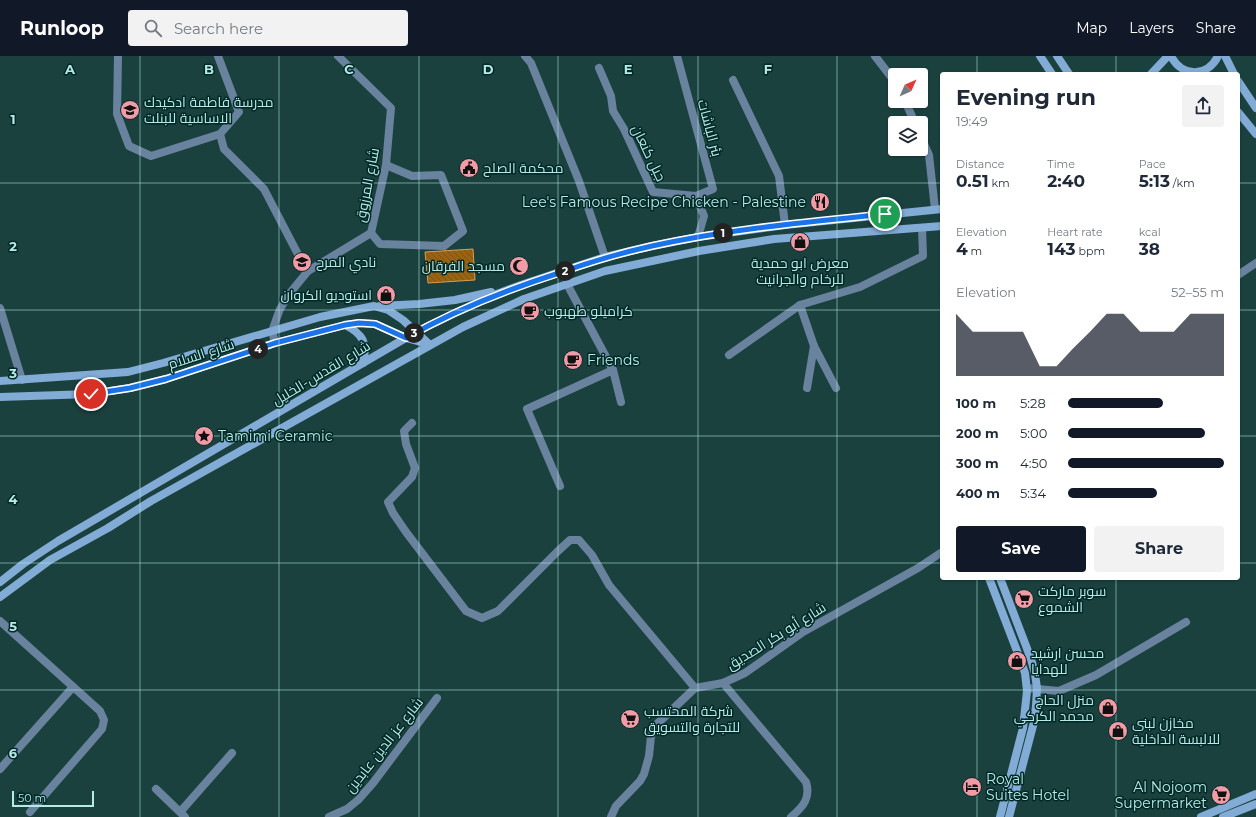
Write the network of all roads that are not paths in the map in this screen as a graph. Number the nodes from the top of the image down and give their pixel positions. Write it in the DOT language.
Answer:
graph roads {
  1 [pos="118,56"];
  2 [pos="218,56"];
  3 [pos="338,56"];
  4 [pos="525,56"];
  5 [pos="677,56"];
  6 [pos="875,56"];
  7 [pos="1040,56"];
  8 [pos="1057,56"];
  9 [pos="1170,56"];
  10 [pos="1218,56"];
  11 [pos="1225,56"];
  12 [pos="599,68"];
  13 [pos="1179,71"];
  14 [pos="1051,72"];
  15 [pos="1068,72"];
  16 [pos="1153,72"];
  17 [pos="1195,72"];
  18 [pos="1203,72"];
  19 [pos="1233,72"];
  20 [pos="888,73"];
  21 [pos="733,80"];
  22 [pos="1240,84"];
  23 [pos="1256,108"];
  24 [pos="1240,114"];
  25 [pos="220,134"];
  26 [pos="1256,134"];
  27 [pos="928,153"];
  28 [pos="386,165"];
  29 [pos="696,196"];
  30 [pos="939,209"];
  31 [pos="786,224"];
  32 [pos="940,226"];
  33 [pos="922,228"];
  34 [pos="371,233"];
  35 [pos="698,237"];
  36 [pos="605,257"];
  37 [pos="1256,263"];
  38 [pos="308,271"];
  39 [pos="1240,274"];
  40 [pos="567,284"];
  41 [pos="522,285"];
  42 [pos="800,305"];
  43 [pos="374,306"];
  44 [pos="0,308"];
  45 [pos="345,325"];
  46 [pos="272,331"];
  47 [pos="416,332"];
  48 [pos="406,338"];
  49 [pos="275,343"];
  50 [pos="430,345"];
  51 [pos="814,346"];
  52 [pos="729,355"];
  53 [pos="363,363"];
  54 [pos="613,370"];
  55 [pos="22,380"];
  56 [pos="0,381"];
  57 [pos="807,388"];
  58 [pos="836,388"];
  59 [pos="0,397"];
  60 [pos="621,402"];
  61 [pos="412,422"];
  62 [pos="560,486"];
  63 [pos="940,553"];
  64 [pos="990,580"];
  65 [pos="1001,580"];
  66 [pos="0,582"];
  67 [pos="0,597"];
  68 [pos="0,621"];
  69 [pos="1186,622"];
  70 [pos="723,683"];
  71 [pos="73,687"];
  72 [pos="695,688"];
  73 [pos="1027,688"];
  74 [pos="1037,688"];
  75 [pos="437,698"];
  76 [pos="232,753"];
  77 [pos="0,769"];
  78 [pos="156,790"];
  79 [pos="1256,794"];
  80 [pos="1256,804"];
  81 [pos="30,812"];
  82 [pos="183,814"];
  83 [pos="329,817"];
  84 [pos="611,817"];
  85 [pos="791,817"];
  86 [pos="1000,817"];
  87 [pos="1009,817"];
  88 [pos="1201,817"];
  89 [pos="1223,817"];
  1 -- 25 [label="street"];
  2 -- 25 [label="street"];
  3 -- 28 [label="street, شارع المرزوق"];
  4 -- 36 [label="street"];
  5 -- 29 [label="street, بئر الباشات"];
  6 -- 20 [label="street"];
  7 -- 14 [label="main road"];
  8 -- 15 [label="main road"];
  9 -- 13 [label="main road"];
  9 -- 16 [label="main road"];
  10 -- 18 [label="main road"];
  11 -- 19 [label="main road"];
  12 -- 29 [label="street, جبل كنعان"];
  13 -- 17 [label="main road"];
  21 -- 31 [label="street"];
  22 -- 23 [label="main road"];
  24 -- 26 [label="main road"];
  25 -- 38 [label="street"];
  27 -- 30 [label="street"];
  28 -- 34 [label="street, شارع المرزوق"];
  28 -- 34 [label="street"];
  29 -- 35 [label="street"];
  30 -- 31 [label="main road, شارع القدس-الخليل"];
  31 -- 35 [label="main road, شارع القدس-الخليل"];
  32 -- 33 [label="main road, شارع القدس-الخليل"];
  33 -- 40 [label="main road, شارع القدس-الخليل"];
  33 -- 42 [label="street"];
  34 -- 38 [label="street, شارع المرزوق"];
  35 -- 36 [label="main road, شارع القدس-الخليل"];
  36 -- 41 [label="main road, شارع القدس-الخليل"];
  37 -- 39 [label="street"];
  38 -- 46 [label="street, شارع المرزوق"];
  40 -- 50 [label="main road, شارع القدس-الخليل"];
  40 -- 54 [label="street"];
  41 -- 43 [label="main road, شارع السلام"];
  41 -- 47 [label="main road, شارع القدس-الخليل"];
  42 -- 51 [label="street"];
  42 -- 52 [label="street"];
  43 -- 46 [label="main road, شارع السلام"];
  43 -- 47 [label="main road"];
  44 -- 55 [label="street"];
  45 -- 48 [label="main road, شارع السلام"];
  45 -- 49 [label="main road, شارع السلام"];
  45 -- 53 [label="main road"];
  46 -- 49 [label="street"];
  46 -- 55 [label="main road, شارع السلام"];
  47 -- 48 [label="main road, شارع القدس-الخليل"];
  47 -- 50 [label="main road"];
  48 -- 50 [label="main road, شارع السلام"];
  48 -- 53 [label="main road, شارع القدس-الخليل"];
  49 -- 59 [label="main road, شارع السلام"];
  50 -- 67 [label="main road, شارع القدس-الخليل"];
  51 -- 57 [label="street"];
  51 -- 58 [label="street"];
  53 -- 66 [label="main road, شارع القدس-الخليل"];
  54 -- 60 [label="street"];
  54 -- 62 [label="street"];
  55 -- 56 [label="main road, شارع السلام"];
  61 -- 72 [label="street"];
  63 -- 70 [label="street, شارع أبو بكر الصديق"];
  64 -- 73 [label="main road"];
  65 -- 74 [label="main road"];
  68 -- 71 [label="street"];
  69 -- 74 [label="street"];
  70 -- 72 [label="street, شارع أبو بكر الصديق"];
  70 -- 85 [label="street"];
  71 -- 77 [label="street"];
  71 -- 81 [label="street"];
  72 -- 84 [label="street"];
  73 -- 74 [label="street"];
  73 -- 86 [label="main road"];
  74 -- 87 [label="main road"];
  75 -- 83 [label="street, شارع عز الدين عابدين"];
  76 -- 82 [label="street"];
  78 -- 82 [label="street"];
  79 -- 88 [label="main road"];
  80 -- 89 [label="main road"];
}
